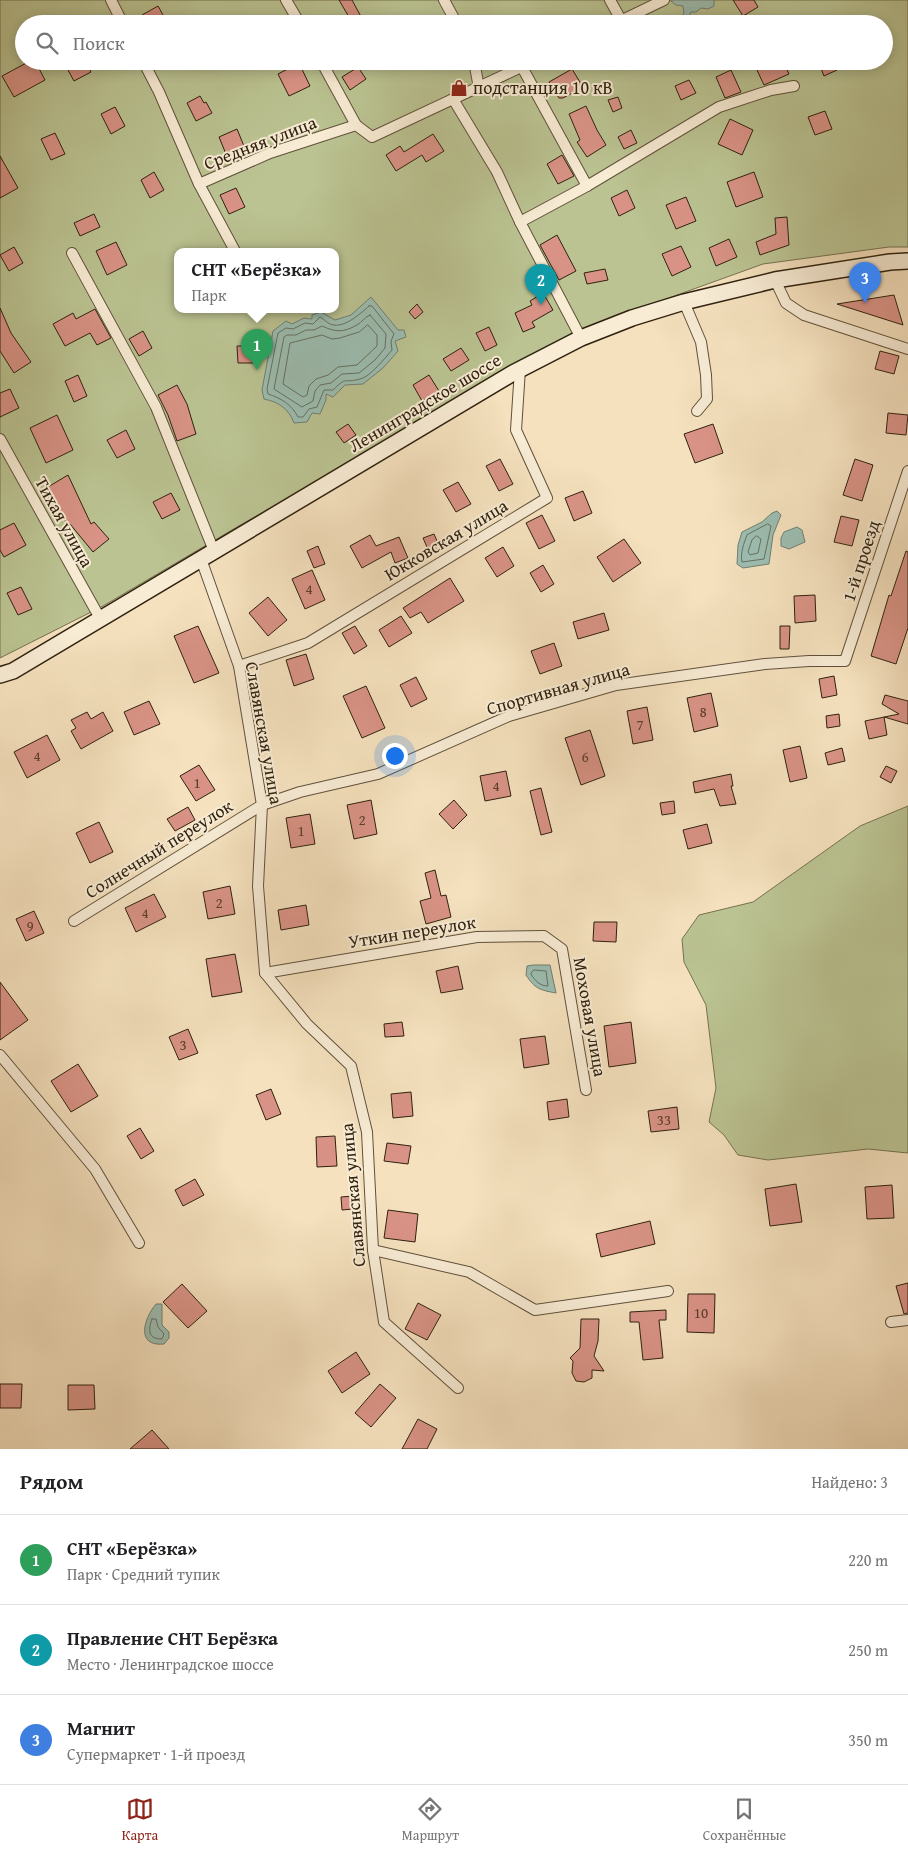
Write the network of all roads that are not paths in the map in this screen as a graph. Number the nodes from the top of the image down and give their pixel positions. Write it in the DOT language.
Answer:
graph roads {
  1 [pos="111,0"];
  2 [pos="286,0"];
  3 [pos="444,0"];
  4 [pos="610,0"];
  5 [pos="664,0"];
  6 [pos="118,15"];
  7 [pos="295,15"];
  8 [pos="452,15"];
  9 [pos="615,15"];
  10 [pos="632,15"];
  11 [pos="148,70"];
  12 [pos="326,70"];
  13 [pos="476,70"];
  14 [pos="516,70"];
  15 [pos="524,70"];
  16 [pos="794,86"];
  17 [pos="479,88"];
  18 [pos="453,98"];
  19 [pos="356,125"];
  20 [pos="199,184"];
  21 [pos="587,186"];
  22 [pos="520,222"];
  23 [pos="233,248"];
  24 [pos="72,253"];
  25 [pos="908,261"];
  26 [pos="775,280"];
  27 [pos="684,302"];
  28 [pos="581,338"];
  29 [pos="908,349"];
  30 [pos="520,369"];
  31 [pos="697,411"];
  32 [pos="0,439"];
  33 [pos="908,471"];
  34 [pos="208,555"];
  35 [pos="101,620"];
  36 [pos="845,661"];
  37 [pos="239,666"];
  38 [pos="0,676"];
  39 [pos="262,805"];
  40 [pos="74,920"];
  41 [pos="562,949"];
  42 [pos="265,973"];
  43 [pos="0,1055"];
  44 [pos="586,1090"];
  45 [pos="139,1243"];
  46 [pos="373,1250"];
  47 [pos="668,1291"];
  48 [pos="908,1320"];
  49 [pos="891,1322"];
  50 [pos="458,1388"];
  1 -- 6 [label="street"];
  2 -- 7 [label="street"];
  3 -- 8 [label="street"];
  4 -- 9 [label="street"];
  5 -- 10 [label="street"];
  11 -- 20 [label="street, Средняя улица"];
  12 -- 19 [label="street"];
  13 -- 17 [label="street"];
  14 -- 17 [label="street"];
  15 -- 21 [label="street"];
  16 -- 21 [label="street"];
  17 -- 18 [label="street"];
  18 -- 19 [label="street"];
  18 -- 22 [label="street"];
  19 -- 20 [label="street, Средняя улица"];
  20 -- 23 [label="street"];
  21 -- 22 [label="street"];
  22 -- 28 [label="street"];
  24 -- 34 [label="street, Славянская улица"];
  25 -- 26 [label="main road, Ленинградское шоссе"];
  26 -- 27 [label="main road, Ленинградское шоссе"];
  26 -- 29 [label="street"];
  27 -- 28 [label="main road, Ленинградское шоссе"];
  27 -- 31 [label="street"];
  28 -- 30 [label="main road, Ленинградское шоссе"];
  30 -- 34 [label="main road, Ленинградское шоссе"];
  30 -- 37 [label="street, Юкковская улица"];
  32 -- 35 [label="street, Тихая улица"];
  33 -- 36 [label="street, 1-й проезд"];
  34 -- 35 [label="main road, Ленинградское шоссе"];
  34 -- 37 [label="street, Славянская улица"];
  35 -- 38 [label="main road, Ленинградское шоссе"];
  36 -- 39 [label="street, Спортивная улица"];
  37 -- 39 [label="street, Славянская улица"];
  39 -- 40 [label="street, Солнечный переулок"];
  39 -- 42 [label="street, Славянская улица"];
  41 -- 42 [label="street, Уткин переулок"];
  41 -- 44 [label="street, Моховая улица"];
  42 -- 46 [label="street, Славянская улица"];
  43 -- 45 [label="street"];
  46 -- 47 [label="street"];
  46 -- 50 [label="street, Славянская улица"];
  48 -- 49 [label="street"];
}
